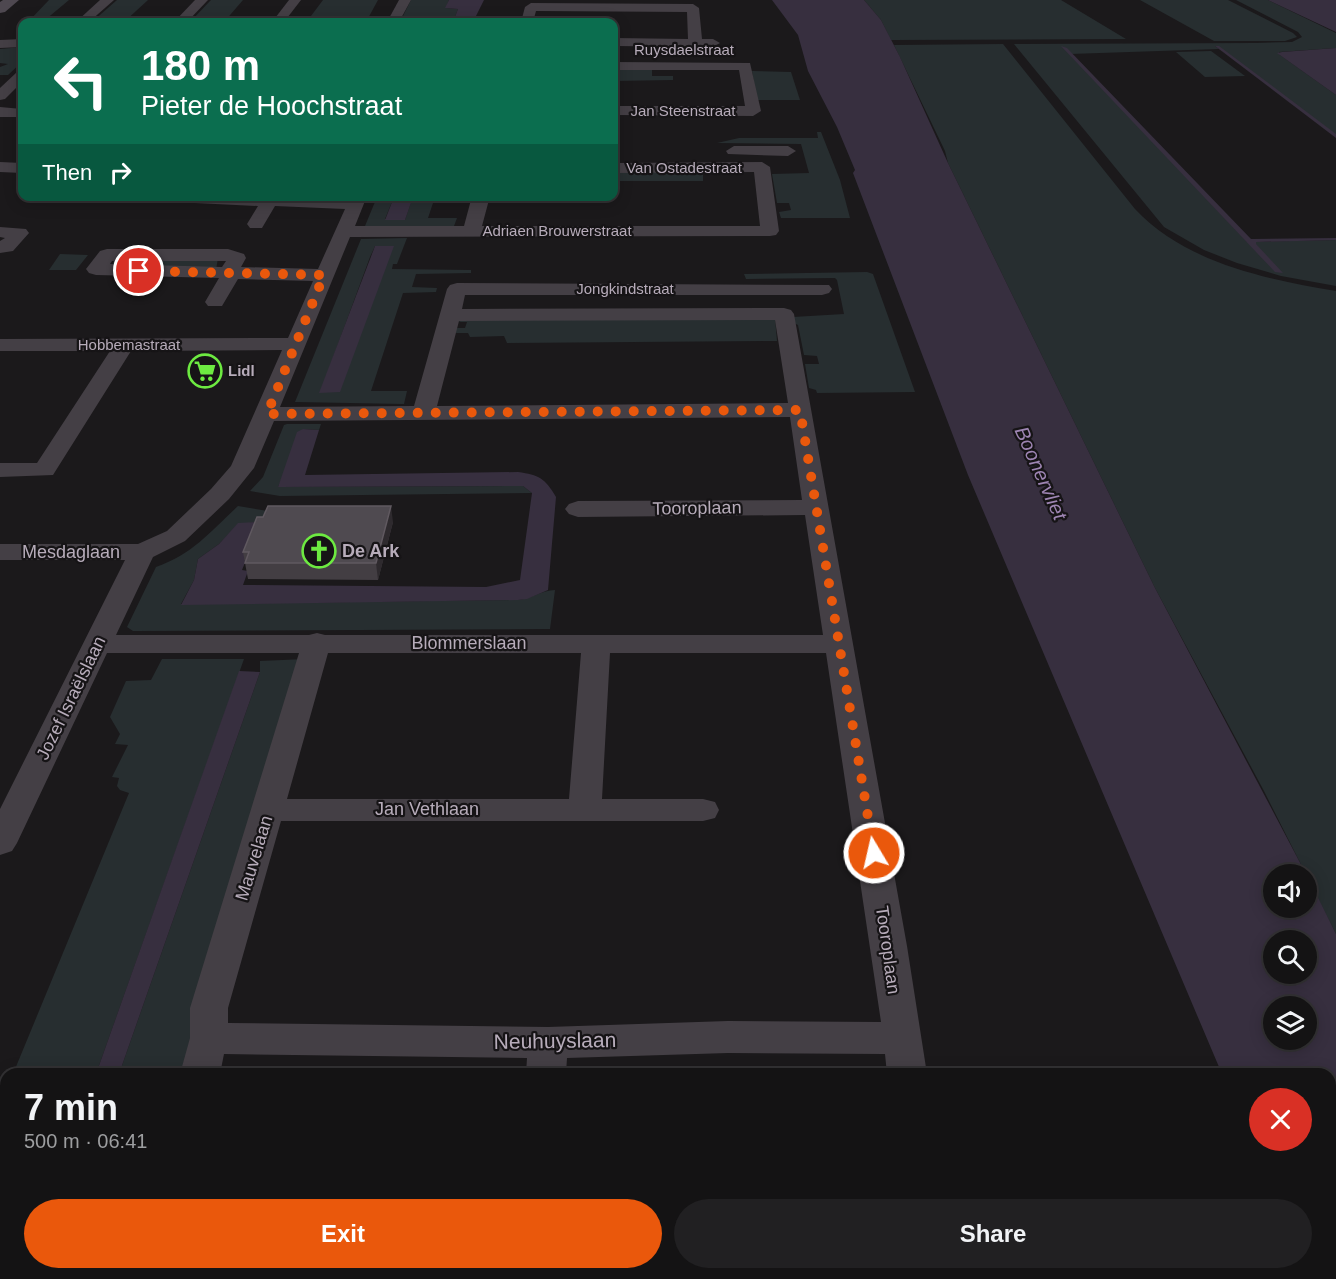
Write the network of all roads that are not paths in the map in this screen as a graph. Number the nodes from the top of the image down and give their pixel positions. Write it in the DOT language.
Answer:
graph roads {
  1 [pos="12,0"];
  2 [pos="108,0"];
  3 [pos="202,0"];
  4 [pos="295,0"];
  5 [pos="405,0"];
  6 [pos="0,9"];
  7 [pos="87,18"];
  8 [pos="184,18"];
  9 [pos="281,18"];
  10 [pos="395,18"];
  11 [pos="528,18"];
  12 [pos="0,42"];
  13 [pos="18,42"];
  14 [pos="618,42"];
  15 [pos="695,42"];
  16 [pos="713,43"];
  17 [pos="618,66"];
  18 [pos="18,79"];
  19 [pos="0,96"];
  20 [pos="618,111"];
  21 [pos="753,111"];
  22 [pos="0,112"];
  23 [pos="18,113"];
  24 [pos="0,123"];
  25 [pos="18,123"];
  26 [pos="718,151"];
  27 [pos="788,151"];
  28 [pos="0,167"];
  29 [pos="18,168"];
  30 [pos="618,168"];
  31 [pos="0,181"];
  32 [pos="18,181"];
  33 [pos="270,201"];
  34 [pos="358,201"];
  35 [pos="480,201"];
  36 [pos="256,224"];
  37 [pos="472,231"];
  38 [pos="770,231"];
  39 [pos="0,232"];
  40 [pos="343,232"];
  41 [pos="0,247"];
  42 [pos="229,273"];
  43 [pos="324,275"];
  44 [pos="822,289"];
  45 [pos="215,302"];
  46 [pos="784,314"];
  47 [pos="450,315"];
  48 [pos="294,344"];
  49 [pos="8,345"];
  50 [pos="124,345"];
  51 [pos="0,367"];
  52 [pos="800,410"];
  53 [pos="424,412"];
  54 [pos="267,414"];
  55 [pos="0,470"];
  56 [pos="815,507"];
  57 [pos="578,509"];
  58 [pos="0,552"];
  59 [pos="142,552"];
  60 [pos="317,642"];
  61 [pos="596,643"];
  62 [pos="98,644"];
  63 [pos="839,644"];
  64 [pos="585,808"];
  65 [pos="269,810"];
  66 [pos="703,810"];
  67 [pos="0,843"];
  68 [pos="209,1038"];
  69 [pos="904,1056"];
  70 [pos="547,1059"];
  71 [pos="202,1068"];
  1 -- 6 [label="main road"];
  2 -- 7 [label="street"];
  3 -- 8 [label="street"];
  4 -- 9 [label="street"];
  5 -- 10 [label="street"];
  11 -- 15 [label="street"];
  12 -- 13 [label="street"];
  14 -- 15 [label="street"];
  15 -- 16 [label="street"];
  17 -- 21 [label="street, Ruysdaelstraat"];
  18 -- 19 [label="street"];
  20 -- 21 [label="street, Jan Steenstraat"];
  22 -- 23 [label="street"];
  24 -- 25 [label="street"];
  26 -- 27 [label="street, Van Ostadestraat"];
  28 -- 29 [label="street"];
  30 -- 38 [label="street, Van Ostadestraat"];
  31 -- 32 [label="street"];
  33 -- 36 [label="street"];
  34 -- 40 [label="street"];
  35 -- 37 [label="street"];
  37 -- 38 [label="street, Adriaen Brouwerstraat"];
  37 -- 40 [label="street, Adriaen Brouwerstraat"];
  39 -- 41 [label="street"];
  40 -- 43 [label="street"];
  42 -- 42 [label="street"];
  42 -- 43 [label="street"];
  42 -- 45 [label="street"];
  43 -- 48 [label="street"];
  44 -- 47 [label="street, Jongkindstraat"];
  46 -- 47 [label="street, Jongkindstraat"];
  46 -- 52 [label="street, Tooroplaan"];
  47 -- 53 [label="street, Jongkindstraat"];
  48 -- 50 [label="street, Hobbemastraat"];
  48 -- 54 [label="street"];
  49 -- 50 [label="street, Hobbemastraat"];
  49 -- 51 [label="street"];
  50 -- 55 [label="street"];
  52 -- 53 [label="street"];
  52 -- 56 [label="street, Tooroplaan"];
  53 -- 54 [label="street"];
  54 -- 59 [label="street"];
  56 -- 57 [label="street, Tooroplaan"];
  56 -- 63 [label="street, Tooroplaan"];
  58 -- 59 [label="street, Mesdaglaan"];
  59 -- 62 [label="street, Jozef Israëlslaan"];
  60 -- 61 [label="street, Blommerslaan"];
  60 -- 62 [label="street, Blommerslaan"];
  60 -- 65 [label="street, Mauvelaan"];
  61 -- 63 [label="street, Blommerslaan"];
  61 -- 64 [label="street"];
  62 -- 67 [label="street, Jozef Israëlslaan"];
  63 -- 69 [label="street, Tooroplaan"];
  64 -- 65 [label="street, Jan Vethlaan"];
  64 -- 66 [label="street, Jan Vethlaan"];
  65 -- 68 [label="street, Mauvelaan"];
  68 -- 70 [label="street, Neuhuyslaan"];
  68 -- 71 [label="street, Mauvelaan"];
  69 -- 70 [label="street, Neuhuyslaan"];
}
